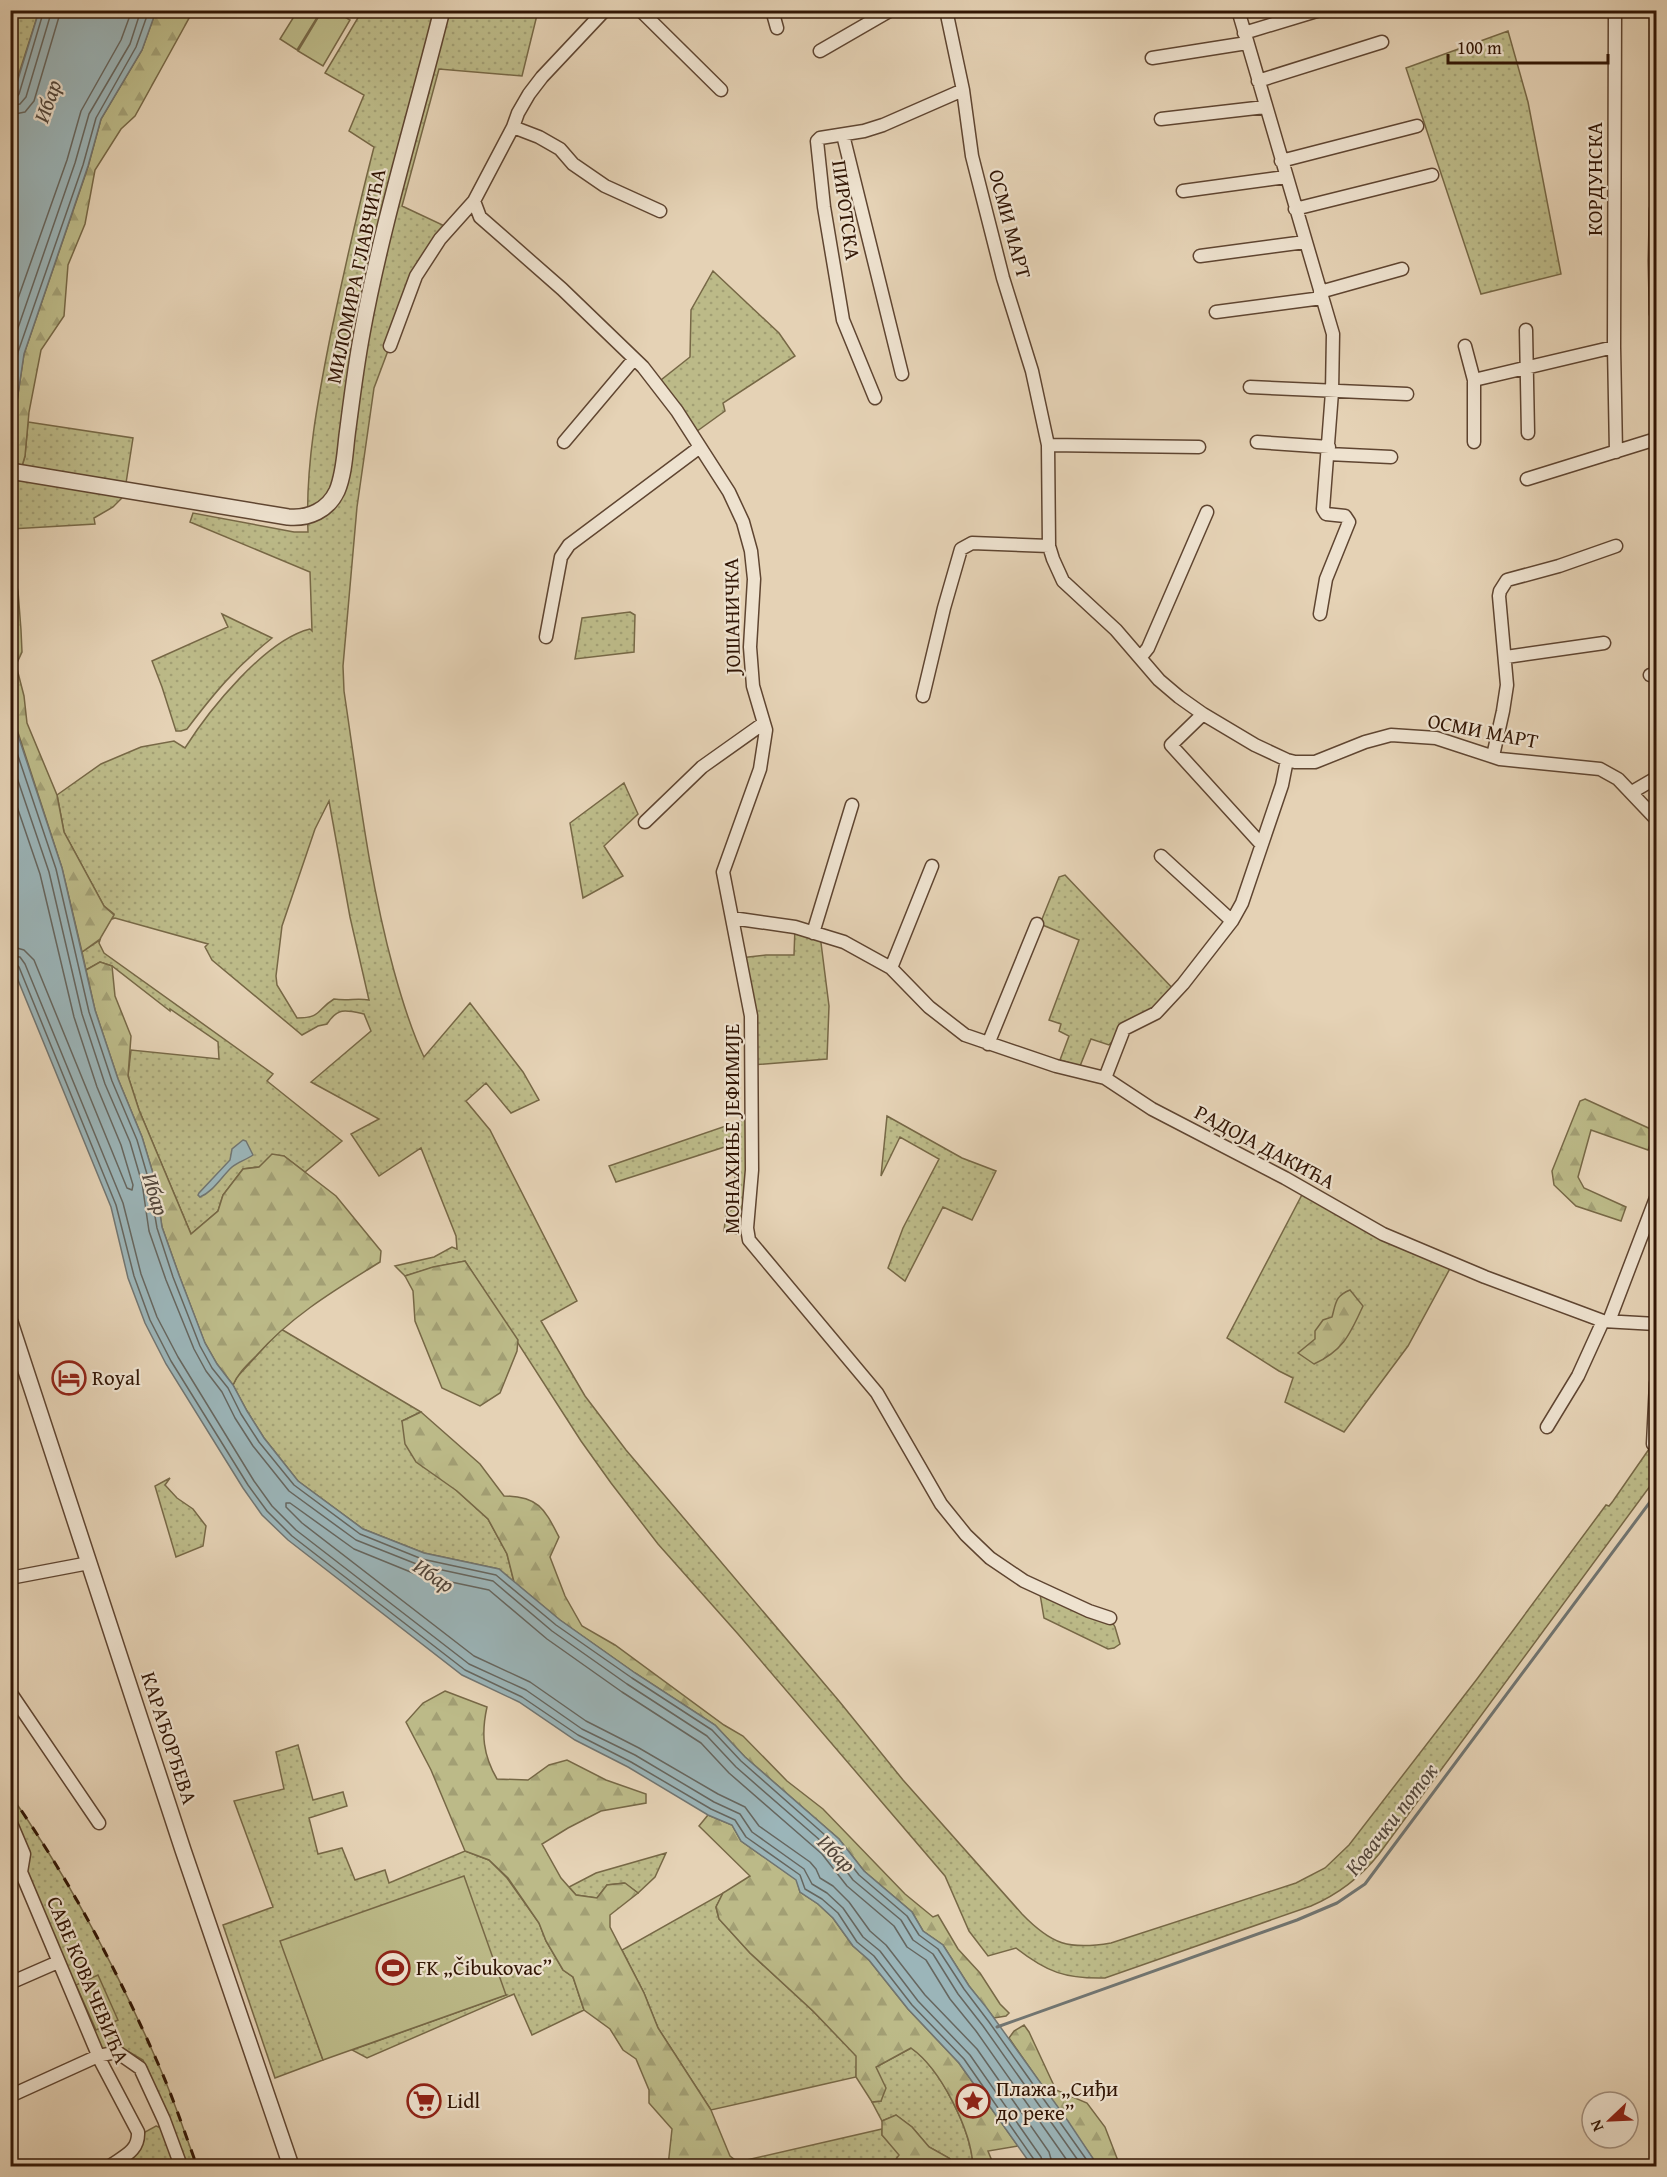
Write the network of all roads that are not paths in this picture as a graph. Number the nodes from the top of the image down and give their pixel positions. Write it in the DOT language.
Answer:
graph roads {
  1 [pos="442,10"];
  2 [pos="605,10"];
  3 [pos="640,10"];
  4 [pos="772,10"];
  5 [pos="891,10"];
  6 [pos="946,10"];
  7 [pos="1238,10"];
  8 [pos="1320,10"];
  9 [pos="1615,10"];
  10 [pos="777,28"];
  11 [pos="1246,38"];
  12 [pos="1382,42"];
  13 [pos="820,51"];
  14 [pos="1152,58"];
  15 [pos="1258,81"];
  16 [pos="721,90"];
  17 [pos="963,90"];
  18 [pos="1265,107"];
  19 [pos="1161,119"];
  20 [pos="1417,126"];
  21 [pos="513,127"];
  22 [pos="843,135"];
  23 [pos="1281,161"];
  24 [pos="1432,175"];
  25 [pos="1286,177"];
  26 [pos="1183,191"];
  27 [pos="474,201"];
  28 [pos="1295,209"];
  29 [pos="1656,209"];
  30 [pos="660,211"];
  31 [pos="1305,242"];
  32 [pos="1200,256"];
  33 [pos="1402,269"];
  34 [pos="1321,295"];
  35 [pos="1216,312"];
  36 [pos="1656,314"];
  37 [pos="1526,330"];
  38 [pos="390,346"];
  39 [pos="1465,346"];
  40 [pos="1614,347"];
  41 [pos="634,359"];
  42 [pos="1526,368"];
  43 [pos="902,374"];
  44 [pos="1474,380"];
  45 [pos="1250,387"];
  46 [pos="1332,392"];
  47 [pos="1407,394"];
  48 [pos="874,398"];
  49 [pos="1528,432"];
  50 [pos="1656,439"];
  51 [pos="564,442"];
  52 [pos="1257,442"];
  53 [pos="1474,442"];
  54 [pos="1048,445"];
  55 [pos="700,447"];
  56 [pos="1199,447"];
  57 [pos="1328,450"];
  58 [pos="1616,452"];
  59 [pos="1391,457"];
  60 [pos="10,471"];
  61 [pos="1527,479"];
  62 [pos="1207,512"];
  63 [pos="1049,546"];
  64 [pos="1616,546"];
  65 [pos="1320,614"];
  66 [pos="546,637"];
  67 [pos="1604,643"];
  68 [pos="1506,657"];
  69 [pos="1140,658"];
  70 [pos="923,696"];
  71 [pos="1203,714"];
  72 [pos="764,723"];
  73 [pos="1493,756"];
  74 [pos="1287,760"];
  75 [pos="1656,778"];
  76 [pos="1632,792"];
  77 [pos="852,805"];
  78 [pos="1656,819"];
  79 [pos="645,822"];
  80 [pos="1261,844"];
  81 [pos="1161,856"];
  82 [pos="932,866"];
  83 [pos="732,918"];
  84 [pos="1232,921"];
  85 [pos="1037,924"];
  86 [pos="813,933"];
  87 [pos="891,968"];
  88 [pos="988,1044"];
  89 [pos="1105,1078"];
  90 [pos="1656,1198"];
  91 [pos="1606,1321"];
  92 [pos="10,1322"];
  93 [pos="1656,1324"];
  94 [pos="16,1353"];
  95 [pos="1656,1383"];
  96 [pos="1547,1427"];
  97 [pos="1653,1444"];
  98 [pos="89,1563"];
  99 [pos="10,1578"];
  100 [pos="1110,1618"];
  101 [pos="10,1692"];
  102 [pos="10,1821"];
  103 [pos="99,1823"];
  104 [pos="16,1874"];
  105 [pos="58,1962"];
  106 [pos="10,1983"];
  107 [pos="98,2056"];
  108 [pos="10,2096"];
  109 [pos="110,2166"];
  110 [pos="181,2166"];
  111 [pos="291,2166"];
  1 -- 60 [label="street, МИЛОМИРА ГЛАВЧИЋА"];
  2 -- 21 [label="street"];
  3 -- 16 [label="street"];
  4 -- 10 [label="street"];
  5 -- 13 [label="street"];
  6 -- 17 [label="street, ОСМИ МАРТ"];
  7 -- 11 [label="street"];
  8 -- 11 [label="street"];
  9 -- 40 [label="street, КОРДУНСКА"];
  11 -- 14 [label="street"];
  11 -- 15 [label="street"];
  12 -- 15 [label="street"];
  15 -- 18 [label="street"];
  17 -- 22 [label="street, ПИРОТСКА"];
  17 -- 54 [label="street, ОСМИ МАРТ"];
  18 -- 19 [label="street"];
  18 -- 23 [label="street"];
  20 -- 23 [label="street"];
  21 -- 27 [label="street"];
  21 -- 30 [label="street"];
  22 -- 43 [label="street"];
  22 -- 48 [label="street, ПИРОТСКА"];
  23 -- 25 [label="street"];
  24 -- 28 [label="street"];
  25 -- 26 [label="street"];
  25 -- 28 [label="street"];
  27 -- 38 [label="street"];
  27 -- 41 [label="street, ЈОШАНИЧКА"];
  28 -- 31 [label="street"];
  29 -- 36 [label="street"];
  31 -- 32 [label="street"];
  31 -- 34 [label="street"];
  33 -- 34 [label="street"];
  34 -- 35 [label="street"];
  34 -- 46 [label="street"];
  37 -- 42 [label="street"];
  39 -- 44 [label="street"];
  40 -- 42 [label="street"];
  40 -- 58 [label="street, КОРДУНСКА"];
  41 -- 51 [label="street"];
  41 -- 55 [label="street, ЈОШАНИЧКА"];
  42 -- 44 [label="street"];
  42 -- 49 [label="street"];
  44 -- 53 [label="street"];
  45 -- 46 [label="street"];
  46 -- 47 [label="street"];
  46 -- 57 [label="street"];
  50 -- 58 [label="street"];
  52 -- 57 [label="street"];
  54 -- 56 [label="street"];
  54 -- 63 [label="street, ОСМИ МАРТ"];
  55 -- 66 [label="street"];
  55 -- 72 [label="street, ЈОШАНИЧКА"];
  57 -- 59 [label="street"];
  57 -- 65 [label="street"];
  58 -- 61 [label="street"];
  62 -- 69 [label="street"];
  63 -- 69 [label="street, ОСМИ МАРТ"];
  63 -- 70 [label="street"];
  64 -- 68 [label="street"];
  67 -- 68 [label="street"];
  68 -- 73 [label="street"];
  69 -- 71 [label="street, ОСМИ МАРТ"];
  71 -- 74 [label="street, ОСМИ МАРТ"];
  71 -- 80 [label="street"];
  72 -- 79 [label="street"];
  72 -- 83 [label="street, ЈОШАНИЧКА"];
  73 -- 74 [label="street, ОСМИ МАРТ"];
  73 -- 76 [label="street, ОСМИ МАРТ"];
  74 -- 80 [label="street"];
  75 -- 76 [label="street"];
  76 -- 78 [label="street, ОСМИ МАРТ"];
  77 -- 86 [label="street"];
  80 -- 84 [label="street"];
  81 -- 84 [label="street"];
  82 -- 87 [label="street"];
  83 -- 86 [label="street"];
  83 -- 100 [label="street, МОНАХИЊЕ ЈЕФИМИЈЕ"];
  84 -- 89 [label="street"];
  85 -- 88 [label="street"];
  86 -- 87 [label="street"];
  87 -- 88 [label="street"];
  88 -- 89 [label="street"];
  89 -- 91 [label="street, РАДОЈА ДАКИЋА"];
  90 -- 91 [label="street"];
  91 -- 93 [label="street, РАДОЈА ДАКИЋА"];
  91 -- 96 [label="street"];
  92 -- 94 [label="street, КАРАЂОРЂЕВА"];
  94 -- 98 [label="street, КАРАЂОРЂЕВА"];
  95 -- 97 [label="street"];
  98 -- 99 [label="street"];
  98 -- 111 [label="street, КАРАЂОРЂЕВА"];
  101 -- 103 [label="street"];
  102 -- 104 [label="street, САВЕ КОВАЧЕВИЋА"];
  104 -- 105 [label="street, САВЕ КОВАЧЕВИЋА"];
  105 -- 106 [label="street"];
  105 -- 107 [label="street, САВЕ КОВАЧЕВИЋА"];
  107 -- 108 [label="street"];
  107 -- 109 [label="street, САВЕ КОВАЧЕВИЋА"];
  107 -- 110 [label="street"];
}
